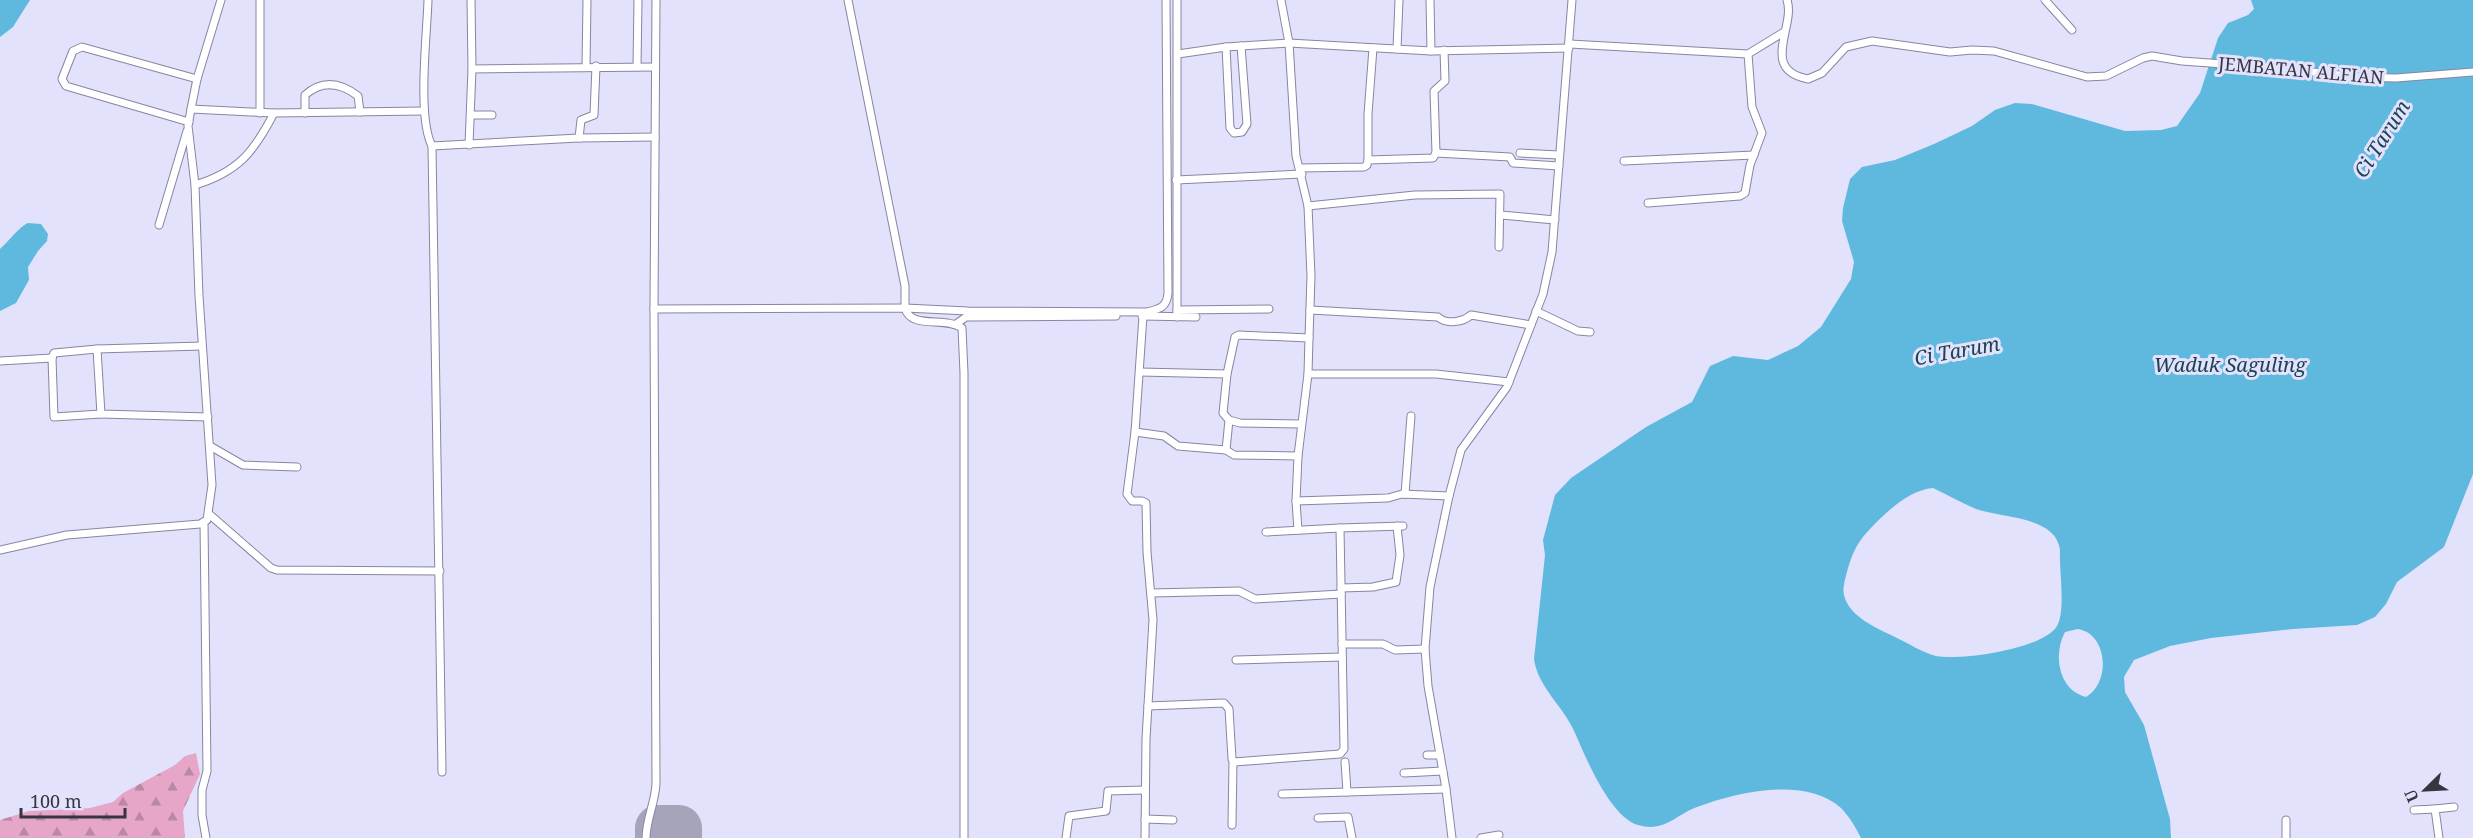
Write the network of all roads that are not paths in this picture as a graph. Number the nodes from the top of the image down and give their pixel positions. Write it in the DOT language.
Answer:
graph roads {
  1 [pos="221,0"];
  2 [pos="260,0"];
  3 [pos="428,0"];
  4 [pos="471,0"];
  5 [pos="588,0"];
  6 [pos="638,0"];
  7 [pos="656,0"];
  8 [pos="848,0"];
  9 [pos="1166,0"];
  10 [pos="1177,0"];
  11 [pos="1281,0"];
  12 [pos="1399,0"];
  13 [pos="1431,0"];
  14 [pos="1572,0"];
  15 [pos="1787,0"];
  16 [pos="2045,0"];
  17 [pos="2072,30"];
  18 [pos="1784,32"];
  19 [pos="1289,43"];
  20 [pos="1241,46"];
  21 [pos="1570,46"];
  22 [pos="1226,47"];
  23 [pos="1373,48"];
  24 [pos="1397,49"];
  25 [pos="1444,50"];
  26 [pos="1431,51"];
  27 [pos="1178,54"];
  28 [pos="1748,54"];
  29 [pos="586,66"];
  30 [pos="596,66"];
  31 [pos="637,67"];
  32 [pos="655,67"];
  33 [pos="472,69"];
  34 [pos="2473,72"];
  35 [pos="197,79"];
  36 [pos="191,109"];
  37 [pos="424,111"];
  38 [pos="360,112"];
  39 [pos="260,113"];
  40 [pos="274,113"];
  41 [pos="305,113"];
  42 [pos="471,115"];
  43 [pos="492,115"];
  44 [pos="189,124"];
  45 [pos="655,137"];
  46 [pos="579,138"];
  47 [pos="469,145"];
  48 [pos="432,146"];
  49 [pos="1436,153"];
  50 [pos="1520,153"];
  51 [pos="1559,155"];
  52 [pos="1754,155"];
  53 [pos="1368,160"];
  54 [pos="1624,161"];
  55 [pos="1559,166"];
  56 [pos="1301,171"];
  57 [pos="1176,180"];
  58 [pos="195,185"];
  59 [pos="1648,203"];
  60 [pos="1308,207"];
  61 [pos="1501,215"];
  62 [pos="1555,220"];
  63 [pos="159,225"];
  64 [pos="1498,247"];
  65 [pos="905,308"];
  66 [pos="654,309"];
  67 [pos="1269,309"];
  68 [pos="1310,310"];
  69 [pos="1536,311"];
  70 [pos="1177,313"];
  71 [pos="1143,316"];
  72 [pos="1196,317"];
  73 [pos="956,324"];
  74 [pos="1531,325"];
  75 [pos="1590,332"];
  76 [pos="1309,338"];
  77 [pos="202,346"];
  78 [pos="97,348"];
  79 [pos="52,358"];
  80 [pos="0,362"];
  81 [pos="1140,372"];
  82 [pos="1227,374"];
  83 [pos="1308,374"];
  84 [pos="1509,382"];
  85 [pos="101,414"];
  86 [pos="1412,416"];
  87 [pos="208,417"];
  88 [pos="1228,420"];
  89 [pos="1301,424"];
  90 [pos="1135,432"];
  91 [pos="210,446"];
  92 [pos="1226,450"];
  93 [pos="1299,456"];
  94 [pos="297,466"];
  95 [pos="1405,494"];
  96 [pos="1449,496"];
  97 [pos="1296,501"];
  98 [pos="209,514"];
  99 [pos="204,522"];
  100 [pos="1340,528"];
  101 [pos="1298,530"];
  102 [pos="1266,532"];
  103 [pos="0,550"];
  104 [pos="440,571"];
  105 [pos="1341,591"];
  106 [pos="1152,593"];
  107 [pos="1342,644"];
  108 [pos="1425,649"];
  109 [pos="1342,657"];
  110 [pos="1236,660"];
  111 [pos="1148,706"];
  112 [pos="1427,755"];
  113 [pos="1440,755"];
  114 [pos="1233,761"];
  115 [pos="1345,762"];
  116 [pos="1443,771"];
  117 [pos="442,772"];
  118 [pos="1404,773"];
  119 [pos="1446,789"];
  120 [pos="1145,790"];
  121 [pos="1347,792"];
  122 [pos="1282,794"];
  123 [pos="2454,807"];
  124 [pos="2435,808"];
  125 [pos="2414,810"];
  126 [pos="1318,818"];
  127 [pos="1145,819"];
  128 [pos="1173,820"];
  129 [pos="2286,820"];
  130 [pos="1232,825"];
  131 [pos="1499,835"];
  132 [pos="206,838"];
  133 [pos="646,838"];
  134 [pos="964,838"];
  135 [pos="1066,838"];
  136 [pos="1145,838"];
  137 [pos="1352,838"];
  138 [pos="1452,838"];
  139 [pos="1481,838"];
  140 [pos="2286,838"];
  141 [pos="2439,838"];
  1 -- 35 [label="street"];
  2 -- 39 [label="street"];
  3 -- 37 [label="street"];
  4 -- 33 [label="street"];
  5 -- 29 [label="street"];
  6 -- 31 [label="street"];
  7 -- 32 [label="street"];
  8 -- 65 [label="street"];
  9 -- 65 [label="street"];
  10 -- 27 [label="street"];
  11 -- 19 [label="street"];
  12 -- 24 [label="street"];
  13 -- 26 [label="street"];
  14 -- 21 [label="street"];
  15 -- 18 [label="street"];
  16 -- 17 [label="street"];
  18 -- 28 [label="street"];
  18 -- 34 [label="street, JEMBATAN ALFIAN"];
  19 -- 20 [label="street"];
  19 -- 23 [label="street"];
  19 -- 56 [label="street"];
  20 -- 22 [label="street"];
  20 -- 22 [label="street"];
  21 -- 25 [label="street"];
  21 -- 28 [label="street"];
  21 -- 51 [label="street"];
  22 -- 27 [label="street"];
  23 -- 24 [label="street"];
  23 -- 53 [label="street"];
  24 -- 26 [label="street"];
  25 -- 26 [label="street"];
  25 -- 49 [label="street"];
  27 -- 57 [label="street"];
  28 -- 52 [label="street"];
  29 -- 30 [label="street"];
  29 -- 33 [label="street"];
  30 -- 31 [label="street"];
  30 -- 46 [label="street"];
  31 -- 32 [label="street"];
  32 -- 45 [label="street"];
  33 -- 42 [label="street"];
  35 -- 36 [label="street"];
  35 -- 44 [label="street"];
  36 -- 39 [label="street"];
  36 -- 44 [label="street"];
  37 -- 38 [label="street"];
  37 -- 48 [label="street"];
  38 -- 41 [label="street"];
  38 -- 41 [label="street"];
  39 -- 40 [label="street"];
  40 -- 41 [label="street"];
  40 -- 58 [label="street"];
  42 -- 43 [label="street"];
  42 -- 47 [label="street"];
  44 -- 58 [label="street"];
  44 -- 63 [label="street"];
  45 -- 46 [label="street"];
  45 -- 66 [label="street"];
  46 -- 47 [label="street"];
  47 -- 48 [label="street"];
  48 -- 104 [label="street"];
  49 -- 53 [label="street"];
  49 -- 55 [label="street"];
  50 -- 51 [label="street"];
  51 -- 55 [label="street"];
  52 -- 54 [label="street"];
  52 -- 59 [label="street"];
  53 -- 56 [label="street"];
  55 -- 62 [label="street"];
  56 -- 57 [label="street"];
  56 -- 60 [label="street"];
  57 -- 70 [label="street"];
  58 -- 77 [label="street"];
  60 -- 61 [label="street"];
  60 -- 68 [label="street"];
  61 -- 62 [label="street"];
  61 -- 64 [label="street"];
  62 -- 69 [label="street"];
  65 -- 66 [label="street"];
  65 -- 73 [label="street"];
  66 -- 133 [label="street"];
  67 -- 70 [label="street"];
  68 -- 74 [label="street"];
  68 -- 76 [label="street"];
  69 -- 74 [label="street"];
  69 -- 75 [label="street"];
  70 -- 71 [label="street"];
  70 -- 72 [label="street"];
  71 -- 73 [label="street"];
  71 -- 81 [label="street"];
  73 -- 134 [label="street"];
  74 -- 84 [label="street"];
  76 -- 82 [label="street"];
  76 -- 83 [label="street"];
  77 -- 78 [label="street"];
  77 -- 87 [label="street"];
  78 -- 79 [label="street"];
  78 -- 85 [label="street"];
  79 -- 80 [label="street"];
  79 -- 85 [label="street"];
  81 -- 82 [label="street"];
  81 -- 90 [label="street"];
  82 -- 88 [label="street"];
  83 -- 84 [label="street"];
  83 -- 89 [label="street"];
  84 -- 96 [label="street"];
  85 -- 87 [label="street"];
  86 -- 95 [label="street"];
  87 -- 91 [label="street"];
  88 -- 89 [label="street"];
  88 -- 92 [label="street"];
  89 -- 93 [label="street"];
  90 -- 92 [label="street"];
  90 -- 106 [label="street"];
  91 -- 94 [label="street"];
  91 -- 98 [label="street"];
  92 -- 93 [label="street"];
  93 -- 97 [label="street"];
  95 -- 96 [label="street"];
  95 -- 97 [label="street"];
  96 -- 108 [label="street"];
  97 -- 101 [label="street"];
  98 -- 99 [label="street"];
  98 -- 104 [label="street"];
  99 -- 103 [label="street"];
  99 -- 132 [label="street"];
  100 -- 101 [label="street"];
  100 -- 105 [label="street"];
  100 -- 105 [label="street"];
  101 -- 102 [label="street"];
  104 -- 117 [label="street"];
  105 -- 106 [label="street"];
  105 -- 107 [label="street"];
  106 -- 111 [label="street"];
  107 -- 108 [label="street"];
  107 -- 109 [label="street"];
  108 -- 113 [label="street"];
  109 -- 110 [label="street"];
  109 -- 114 [label="street"];
  111 -- 114 [label="street"];
  111 -- 120 [label="street"];
  112 -- 113 [label="street"];
  113 -- 116 [label="street"];
  114 -- 130 [label="street"];
  115 -- 121 [label="street"];
  116 -- 118 [label="street"];
  116 -- 119 [label="street"];
  119 -- 121 [label="street"];
  119 -- 138 [label="street"];
  120 -- 127 [label="street"];
  120 -- 135 [label="street"];
  121 -- 122 [label="street"];
  123 -- 124 [label="street"];
  124 -- 125 [label="street"];
  124 -- 141 [label="street"];
  126 -- 137 [label="street"];
  127 -- 128 [label="street"];
  127 -- 136 [label="street"];
  129 -- 140 [label="street"];
  131 -- 139 [label="street"];
}
